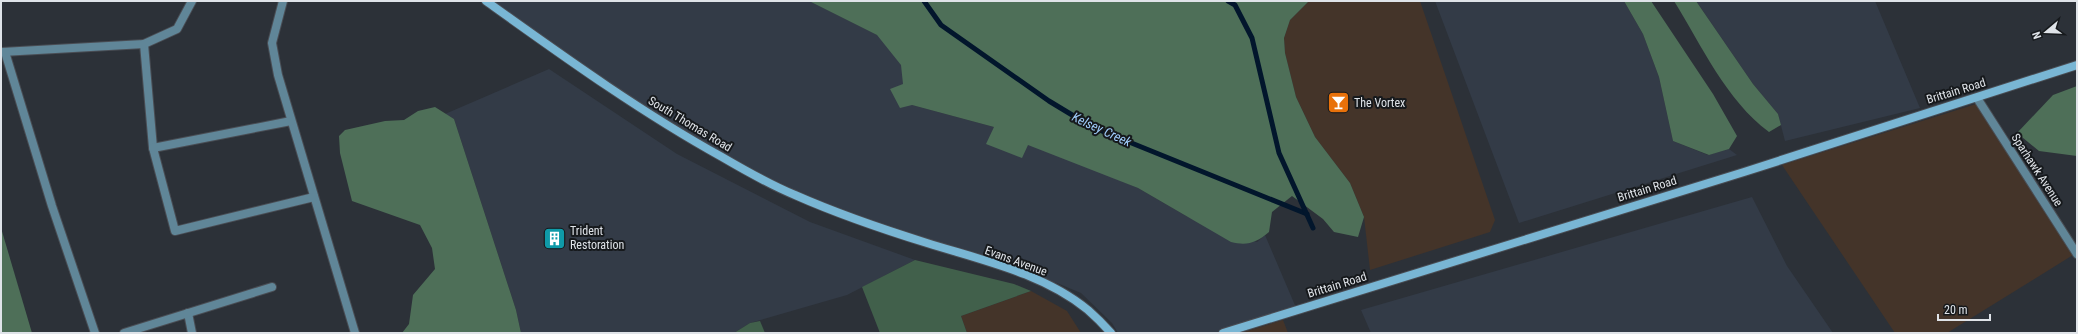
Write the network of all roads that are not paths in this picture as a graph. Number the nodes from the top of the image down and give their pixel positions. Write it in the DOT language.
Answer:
graph roads {
  1 [pos="192,1"];
  2 [pos="283,1"];
  3 [pos="486,1"];
  4 [pos="144,44"];
  5 [pos="3,52"];
  6 [pos="2077,65"];
  7 [pos="1977,98"];
  8 [pos="291,121"];
  9 [pos="153,148"];
  10 [pos="314,197"];
  11 [pos="900,235"];
  12 [pos="2077,254"];
  13 [pos="272,286"];
  14 [pos="188,313"];
  15 [pos="95,333"];
  16 [pos="124,333"];
  17 [pos="192,333"];
  18 [pos="355,333"];
  19 [pos="1111,333"];
  20 [pos="1223,333"];
  1 -- 4 [label="street"];
  2 -- 8 [label="street"];
  3 -- 11 [label="main road, South Thomas Road"];
  4 -- 5 [label="street"];
  4 -- 9 [label="street"];
  5 -- 15 [label="street"];
  6 -- 7 [label="main road, Brittain Road"];
  7 -- 12 [label="street, Sparhawk Avenue"];
  7 -- 20 [label="main road, Brittain Road"];
  8 -- 9 [label="street"];
  8 -- 10 [label="street"];
  9 -- 10 [label="street"];
  10 -- 18 [label="street"];
  11 -- 19 [label="main road, Evans Avenue"];
  13 -- 14 [label="street"];
  14 -- 16 [label="street"];
  14 -- 17 [label="street"];
}
